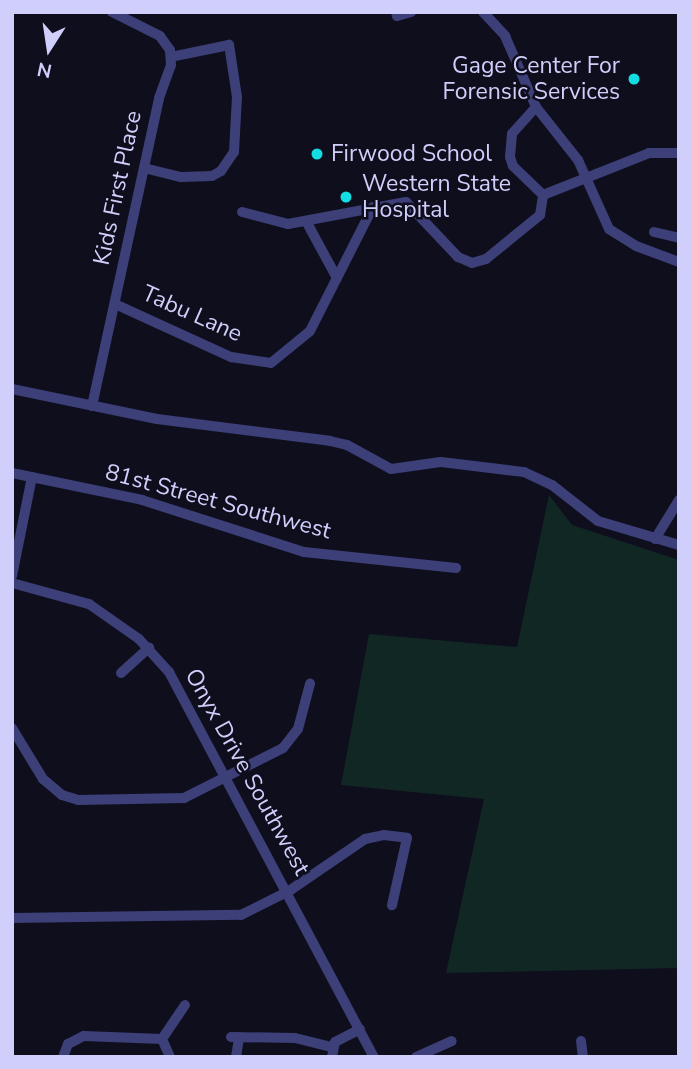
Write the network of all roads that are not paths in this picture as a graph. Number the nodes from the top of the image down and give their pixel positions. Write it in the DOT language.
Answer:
graph roads {
  1 [pos="112,12"];
  2 [pos="396,12"];
  3 [pos="411,12"];
  4 [pos="483,12"];
  5 [pos="171,57"];
  6 [pos="536,107"];
  7 [pos="679,153"];
  8 [pos="144,168"];
  9 [pos="584,176"];
  10 [pos="543,195"];
  11 [pos="373,207"];
  12 [pos="242,212"];
  13 [pos="306,221"];
  14 [pos="654,232"];
  15 [pos="679,238"];
  16 [pos="679,262"];
  17 [pos="337,278"];
  18 [pos="115,304"];
  19 [pos="12,388"];
  20 [pos="92,406"];
  21 [pos="12,473"];
  22 [pos="33,477"];
  23 [pos="679,500"];
  24 [pos="655,539"];
  25 [pos="679,545"];
  26 [pos="456,568"];
  27 [pos="12,576"];
  28 [pos="12,583"];
  29 [pos="149,648"];
  30 [pos="121,673"];
  31 [pos="310,684"];
  32 [pos="12,729"];
  33 [pos="228,778"];
  34 [pos="289,891"];
  35 [pos="392,905"];
  36 [pos="12,918"];
  37 [pos="185,1005"];
  38 [pos="360,1029"];
  39 [pos="162,1039"];
  40 [pos="452,1041"];
  41 [pos="581,1041"];
  42 [pos="332,1052"];
  43 [pos="63,1057"];
  44 [pos="170,1057"];
  45 [pos="236,1057"];
  46 [pos="374,1057"];
  47 [pos="416,1057"];
  48 [pos="583,1057"];
  1 -- 5 [label="street"];
  2 -- 3 [label="street"];
  4 -- 6 [label="street"];
  5 -- 8 [label="street, Kids First Place"];
  5 -- 8 [label="street"];
  6 -- 9 [label="street"];
  6 -- 10 [label="street"];
  7 -- 9 [label="street"];
  8 -- 18 [label="street, Kids First Place"];
  9 -- 10 [label="street"];
  9 -- 16 [label="street"];
  10 -- 11 [label="street"];
  11 -- 13 [label="street"];
  11 -- 17 [label="street, Tabu Lane"];
  12 -- 13 [label="street"];
  13 -- 17 [label="street"];
  14 -- 15 [label="street"];
  17 -- 18 [label="street, Tabu Lane"];
  18 -- 20 [label="street, Kids First Place"];
  19 -- 20 [label="street"];
  20 -- 24 [label="street"];
  21 -- 22 [label="street, 81st Street Southwest"];
  22 -- 26 [label="street, 81st Street Southwest"];
  22 -- 27 [label="street"];
  23 -- 24 [label="street"];
  24 -- 25 [label="street"];
  28 -- 29 [label="street, Onyx Drive Southwest"];
  29 -- 30 [label="street"];
  29 -- 33 [label="street, Onyx Drive Southwest"];
  31 -- 33 [label="street"];
  32 -- 33 [label="street"];
  33 -- 34 [label="street, Onyx Drive Southwest"];
  34 -- 35 [label="street"];
  34 -- 36 [label="street"];
  34 -- 38 [label="street, Onyx Drive Southwest"];
  37 -- 39 [label="street"];
  38 -- 42 [label="street"];
  38 -- 46 [label="street, Onyx Drive Southwest"];
  39 -- 43 [label="street"];
  39 -- 44 [label="street"];
  40 -- 47 [label="street"];
  41 -- 48 [label="street"];
  42 -- 45 [label="street"];
}
